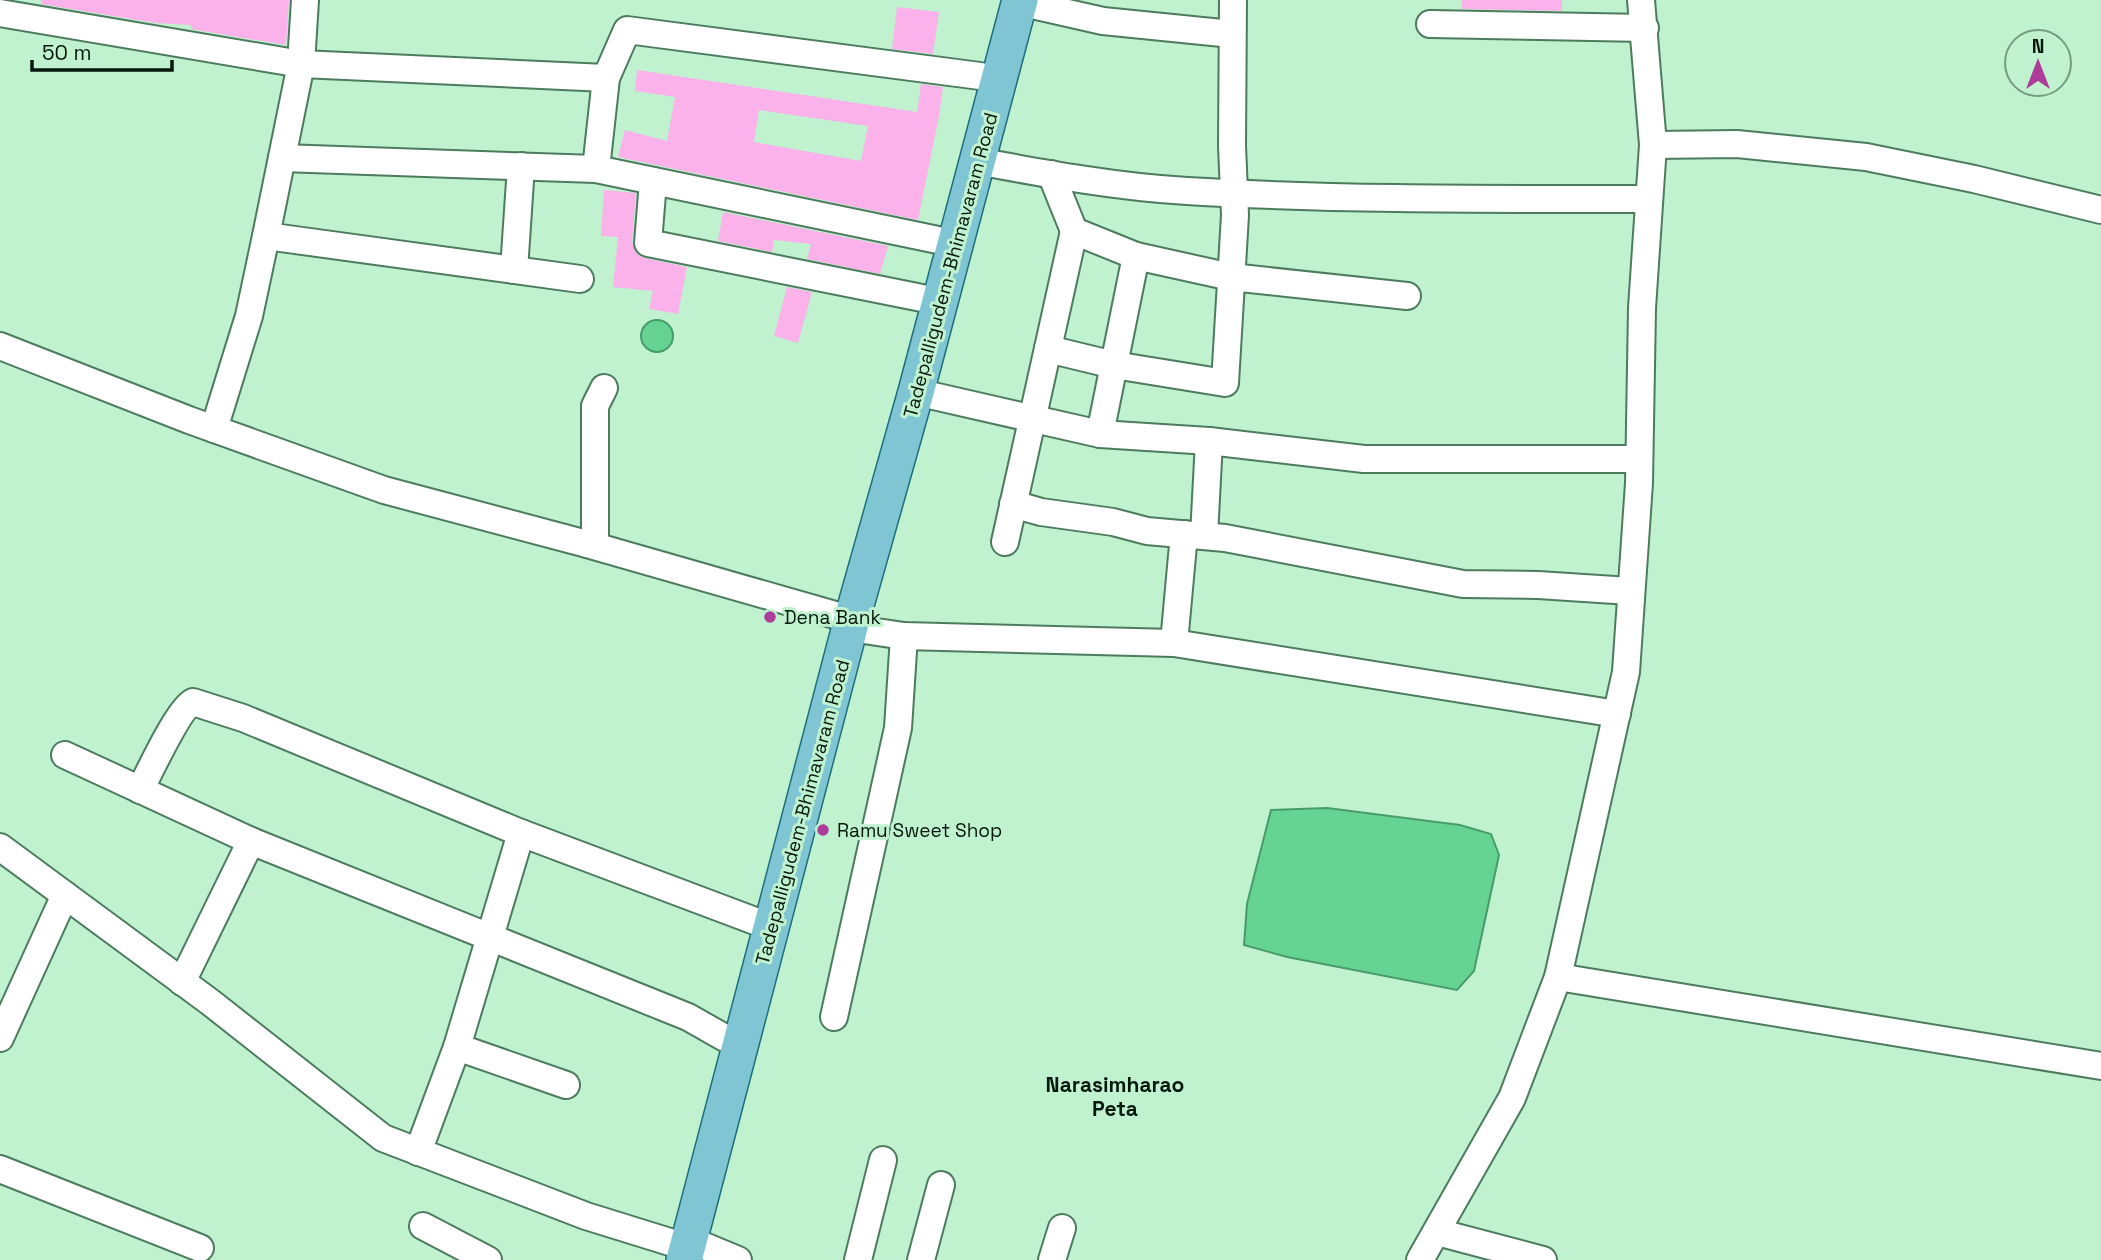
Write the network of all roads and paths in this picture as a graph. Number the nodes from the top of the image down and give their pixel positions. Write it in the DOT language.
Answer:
graph roads {
  1 [pos="304,0"];
  2 [pos="1234,0"];
  3 [pos="1641,0"];
  4 [pos="0,13"];
  5 [pos="1009,13"];
  6 [pos="1430,24"];
  7 [pos="1644,28"];
  8 [pos="1232,34"];
  9 [pos="301,64"];
  10 [pos="980,76"];
  11 [pos="606,78"];
  12 [pos="1653,145"];
  13 [pos="282,158"];
  14 [pos="978,161"];
  15 [pos="521,166"];
  16 [pos="596,169"];
  17 [pos="1051,174"];
  18 [pos="653,181"];
  19 [pos="1234,192"];
  20 [pos="1649,199"];
  21 [pos="2101,210"];
  22 [pos="1074,231"];
  23 [pos="265,236"];
  24 [pos="938,240"];
  25 [pos="1136,256"];
  26 [pos="514,270"];
  27 [pos="1231,277"];
  28 [pos="580,279"];
  29 [pos="1407,296"];
  30 [pos="922,298"];
  31 [pos="0,346"];
  32 [pos="1048,349"];
  33 [pos="1114,365"];
  34 [pos="604,388"];
  35 [pos="916,392"];
  36 [pos="1032,419"];
  37 [pos="214,429"];
  38 [pos="1100,434"];
  39 [pos="1209,441"];
  40 [pos="1639,459"];
  41 [pos="1013,504"];
  42 [pos="1194,535"];
  43 [pos="1005,542"];
  44 [pos="587,544"];
  45 [pos="1630,591"];
  46 [pos="842,621"];
  47 [pos="904,636"];
  48 [pos="1174,643"];
  49 [pos="1617,714"];
  50 [pos="65,755"];
  51 [pos="140,790"];
  52 [pos="521,833"];
  53 [pos="251,841"];
  54 [pos="0,847"];
  55 [pos="65,895"];
  56 [pos="755,921"];
  57 [pos="489,938"];
  58 [pos="1558,977"];
  59 [pos="182,982"];
  60 [pos="834,1017"];
  61 [pos="0,1038"];
  62 [pos="725,1038"];
  63 [pos="457,1047"];
  64 [pos="2101,1066"];
  65 [pos="566,1085"];
  66 [pos="418,1152"];
  67 [pos="883,1160"];
  68 [pos="0,1169"];
  69 [pos="941,1185"];
  70 [pos="423,1226"];
  71 [pos="1062,1228"];
  72 [pos="1437,1232"];
  73 [pos="200,1248"];
  74 [pos="679,1251"];
  75 [pos="488,1260"];
  76 [pos="738,1260"];
  77 [pos="858,1260"];
  78 [pos="921,1260"];
  79 [pos="1052,1260"];
  80 [pos="1420,1260"];
  81 [pos="1543,1260"];
  1 -- 9 [label="street"];
  2 -- 8 [label="street"];
  3 -- 7 [label="street"];
  4 -- 9 [label="street"];
  5 -- 8 [label="street"];
  5 -- 10 [label="main road"];
  5 -- 14 [label="main road, Tadepalligudem-Bhimavaram Road"];
  6 -- 7 [label="street"];
  7 -- 12 [label="street"];
  8 -- 19 [label="street"];
  9 -- 11 [label="street"];
  9 -- 13 [label="street"];
  10 -- 11 [label="street"];
  10 -- 24 [label="main road"];
  11 -- 16 [label="street"];
  12 -- 20 [label="street"];
  12 -- 21 [label="street"];
  13 -- 15 [label="street"];
  13 -- 23 [label="street"];
  14 -- 17 [label="street"];
  14 -- 35 [label="main road, Tadepalligudem-Bhimavaram Road"];
  15 -- 16 [label="street"];
  15 -- 26 [label="street"];
  16 -- 18 [label="street"];
  17 -- 19 [label="street"];
  17 -- 22 [label="street"];
  18 -- 24 [label="street"];
  18 -- 30 [label="street"];
  19 -- 20 [label="street"];
  19 -- 27 [label="street"];
  20 -- 40 [label="street"];
  22 -- 25 [label="street"];
  22 -- 32 [label="street"];
  23 -- 26 [label="street"];
  23 -- 37 [label="street"];
  24 -- 30 [label="main road"];
  25 -- 27 [label="street"];
  25 -- 33 [label="street"];
  26 -- 28 [label="street"];
  27 -- 29 [label="street"];
  27 -- 33 [label="street"];
  30 -- 46 [label="main road"];
  31 -- 37 [label="street"];
  32 -- 33 [label="street"];
  32 -- 36 [label="street"];
  33 -- 38 [label="street"];
  34 -- 44 [label="street"];
  35 -- 36 [label="street"];
  35 -- 46 [label="main road, Tadepalligudem-Bhimavaram Road"];
  36 -- 38 [label="street"];
  36 -- 41 [label="street"];
  37 -- 44 [label="street"];
  38 -- 39 [label="street"];
  39 -- 40 [label="street"];
  39 -- 42 [label="street"];
  40 -- 45 [label="street"];
  41 -- 42 [label="street"];
  41 -- 43 [label="street"];
  42 -- 45 [label="street"];
  42 -- 48 [label="street"];
  44 -- 46 [label="street"];
  45 -- 49 [label="street"];
  46 -- 47 [label="street"];
  46 -- 56 [label="main road"];
  46 -- 74 [label="main road, Tadepalligudem-Bhimavaram Road"];
  47 -- 48 [label="street"];
  47 -- 60 [label="street"];
  48 -- 49 [label="street"];
  49 -- 58 [label="street"];
  50 -- 51 [label="street"];
  51 -- 52 [label="street"];
  51 -- 53 [label="street"];
  52 -- 56 [label="street"];
  52 -- 57 [label="street"];
  53 -- 57 [label="street"];
  53 -- 59 [label="street"];
  54 -- 55 [label="street"];
  55 -- 59 [label="street"];
  55 -- 61 [label="street"];
  56 -- 62 [label="main road"];
  57 -- 62 [label="street"];
  57 -- 63 [label="street"];
  58 -- 64 [label="street"];
  58 -- 72 [label="street"];
  59 -- 66 [label="street"];
  62 -- 74 [label="main road"];
  63 -- 65 [label="street"];
  63 -- 66 [label="street"];
  66 -- 74 [label="street"];
  67 -- 77 [label="street"];
  68 -- 73 [label="street"];
  69 -- 78 [label="street"];
  70 -- 75 [label="street"];
  71 -- 79 [label="street"];
  72 -- 80 [label="street"];
  72 -- 81 [label="street"];
  74 -- 76 [label="street"];
}
